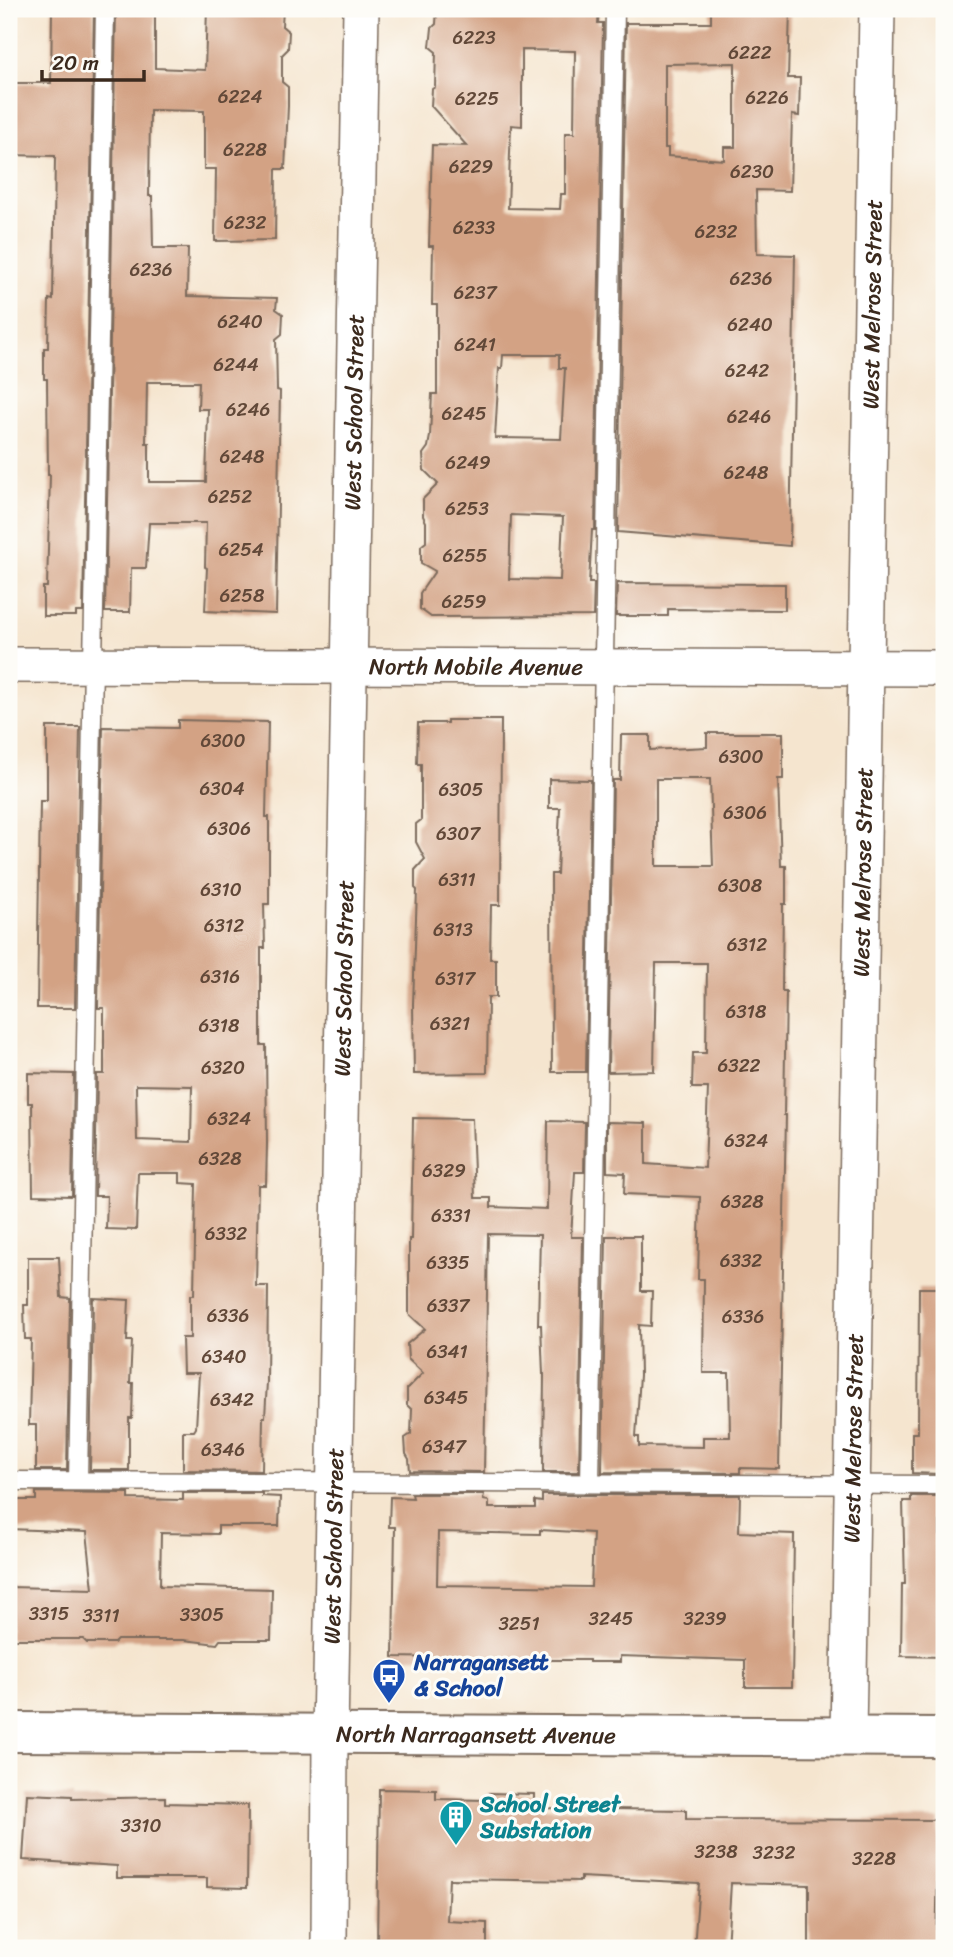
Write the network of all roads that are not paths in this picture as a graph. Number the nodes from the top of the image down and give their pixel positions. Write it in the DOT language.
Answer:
graph roads {
  1 [pos="105,9"];
  2 [pos="361,9"];
  3 [pos="615,9"];
  4 [pos="877,9"];
  5 [pos="9,665"];
  6 [pos="93,665"];
  7 [pos="349,666"];
  8 [pos="604,667"];
  9 [pos="866,668"];
  10 [pos="944,668"];
  11 [pos="9,1480"];
  12 [pos="78,1481"];
  13 [pos="335,1482"];
  14 [pos="590,1483"];
  15 [pos="852,1484"];
  16 [pos="944,1485"];
  17 [pos="9,1732"];
  18 [pos="330,1734"];
  19 [pos="848,1736"];
  20 [pos="944,1737"];
  21 [pos="329,1948"];
  1 -- 6 [label="lane"];
  2 -- 7 [label="street, West School Street"];
  3 -- 8 [label="lane"];
  4 -- 9 [label="street, West Melrose Street"];
  5 -- 6 [label="street, North Mobile Avenue"];
  6 -- 7 [label="street, North Mobile Avenue"];
  6 -- 12 [label="lane"];
  7 -- 8 [label="street, North Mobile Avenue"];
  7 -- 13 [label="street, West School Street"];
  8 -- 9 [label="street, North Mobile Avenue"];
  8 -- 14 [label="lane"];
  9 -- 10 [label="street, North Mobile Avenue"];
  9 -- 15 [label="street, West Melrose Street"];
  11 -- 12 [label="lane"];
  12 -- 13 [label="lane"];
  13 -- 14 [label="lane"];
  13 -- 18 [label="street, West School Street"];
  14 -- 15 [label="lane"];
  15 -- 16 [label="lane"];
  15 -- 19 [label="street, West Melrose Street"];
  17 -- 18 [label="street, North Narragansett Avenue"];
  18 -- 19 [label="street, North Narragansett Avenue"];
  18 -- 21 [label="street, West School Street"];
  19 -- 20 [label="street, North Narragansett Avenue"];
}
